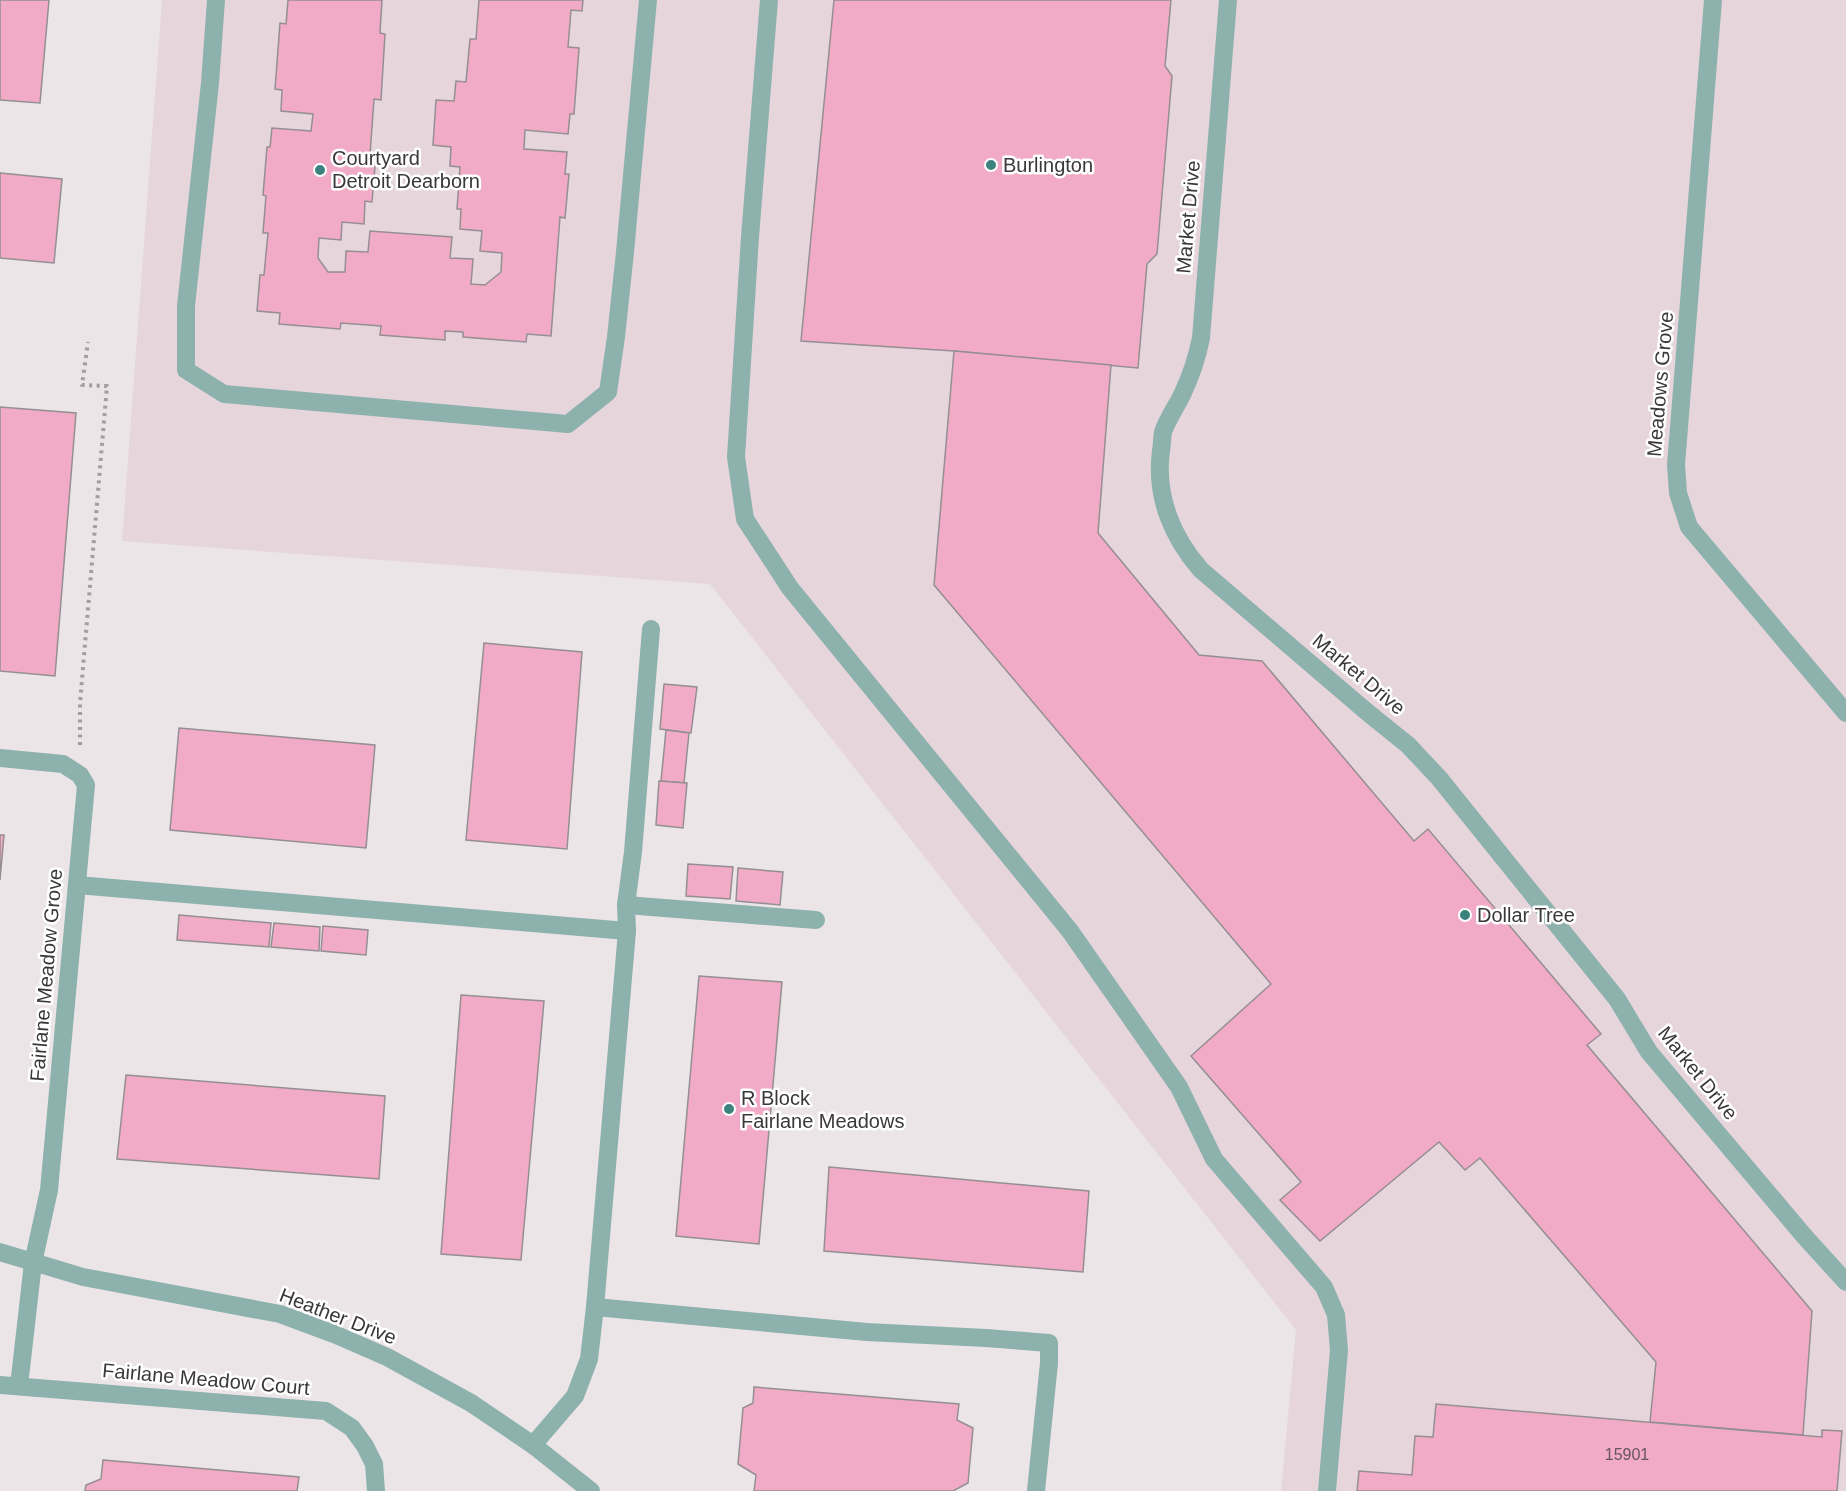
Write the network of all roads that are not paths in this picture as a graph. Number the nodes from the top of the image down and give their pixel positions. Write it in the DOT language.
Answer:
graph roads {
  1 [pos="216,0"];
  2 [pos="648,0"];
  3 [pos="770,0"];
  4 [pos="1228,0"];
  5 [pos="1713,0"];
  6 [pos="651,629"];
  7 [pos="1846,713"];
  8 [pos="0,758"];
  9 [pos="77,885"];
  10 [pos="626,905"];
  11 [pos="816,920"];
  12 [pos="627,931"];
  13 [pos="0,1252"];
  14 [pos="33,1263"];
  15 [pos="1846,1282"];
  16 [pos="595,1306"];
  17 [pos="0,1385"];
  18 [pos="19,1386"];
  19 [pos="533,1445"];
  20 [pos="376,1491"];
  21 [pos="591,1491"];
  22 [pos="1036,1491"];
  23 [pos="1326,1491"];
  1 -- 2 [label="street"];
  3 -- 23 [label="street"];
  4 -- 15 [label="street, Market Drive"];
  5 -- 7 [label="street, Meadows Grove"];
  6 -- 10 [label="street"];
  8 -- 9 [label="street, Fairlane Meadow Grove"];
  9 -- 12 [label="street"];
  9 -- 14 [label="street, Fairlane Meadow Grove"];
  10 -- 11 [label="street"];
  10 -- 12 [label="street"];
  12 -- 16 [label="street"];
  13 -- 14 [label="street, Heather Drive"];
  14 -- 18 [label="street"];
  14 -- 19 [label="street, Heather Drive"];
  16 -- 19 [label="street"];
  16 -- 22 [label="street"];
  17 -- 18 [label="street, Fairlane Meadow Court"];
  18 -- 20 [label="street, Fairlane Meadow Court"];
  19 -- 21 [label="street, Heather Drive"];
}
